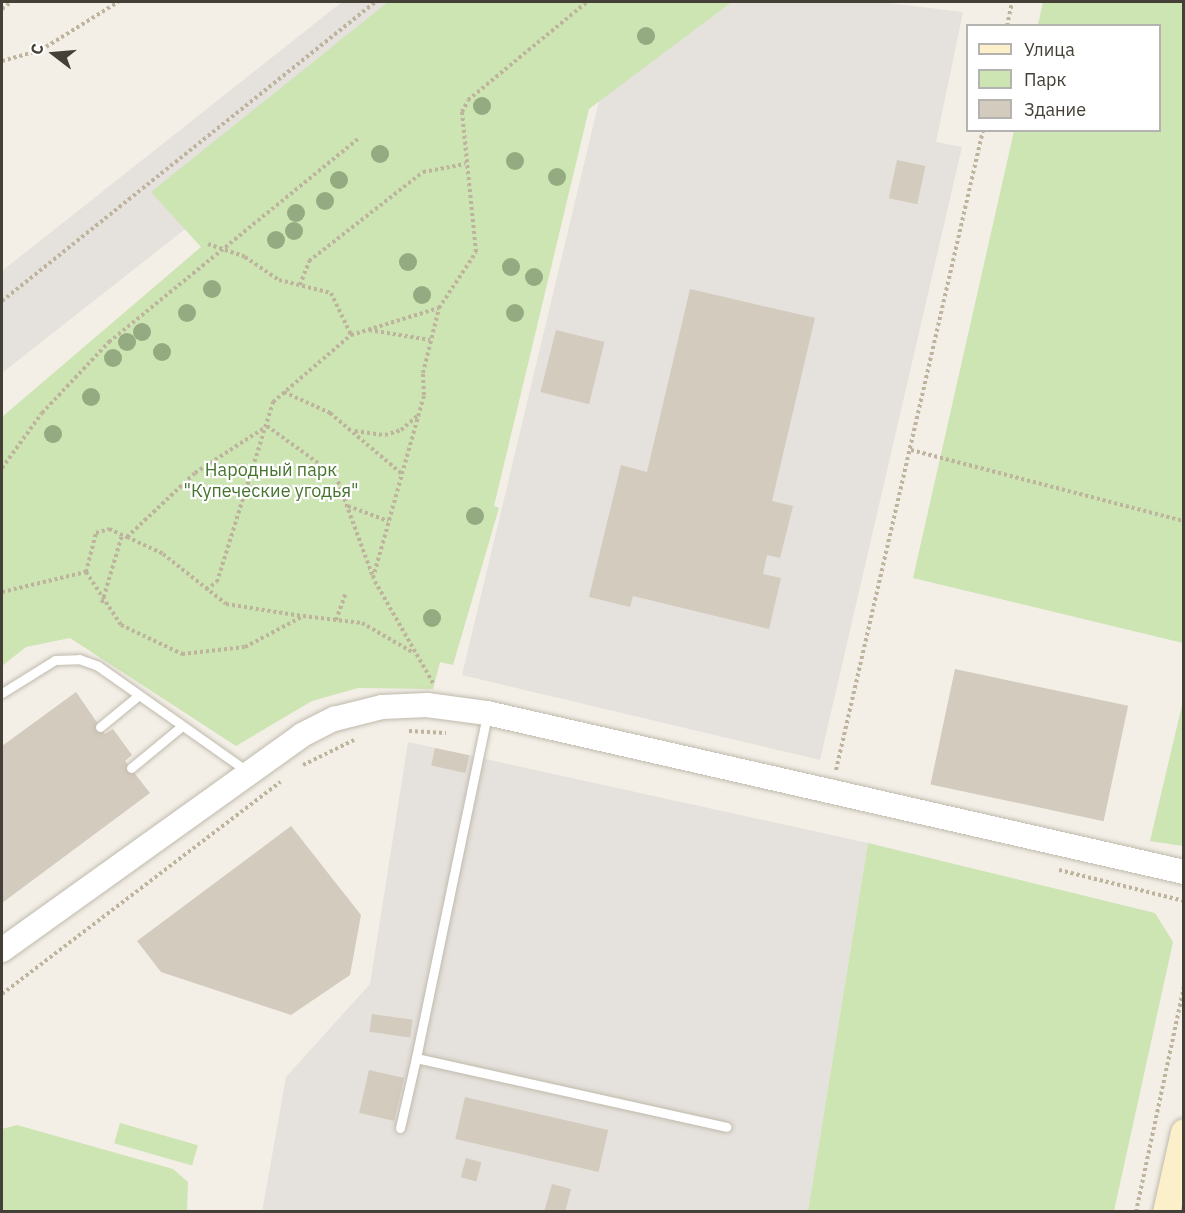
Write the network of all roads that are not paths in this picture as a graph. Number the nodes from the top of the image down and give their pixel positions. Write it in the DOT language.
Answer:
graph roads {
  1 [pos="2,693"];
  2 [pos="139,695"];
  3 [pos="484,724"];
  4 [pos="183,726"];
  5 [pos="100,728"];
  6 [pos="131,768"];
  7 [pos="250,774"];
  8 [pos="1184,872"];
  9 [pos="2,950"];
  10 [pos="416,1058"];
  11 [pos="726,1127"];
  12 [pos="400,1128"];
  13 [pos="1184,1132"];
  14 [pos="1166,1212"];
  1 -- 2 [label="lane"];
  2 -- 4 [label="lane"];
  2 -- 5 [label="lane"];
  3 -- 7 [label="street"];
  3 -- 8 [label="street"];
  3 -- 10 [label="lane"];
  4 -- 6 [label="lane"];
  4 -- 7 [label="lane"];
  7 -- 9 [label="street"];
  10 -- 11 [label="lane"];
  10 -- 12 [label="lane"];
  13 -- 14 [label="main road"];
}
